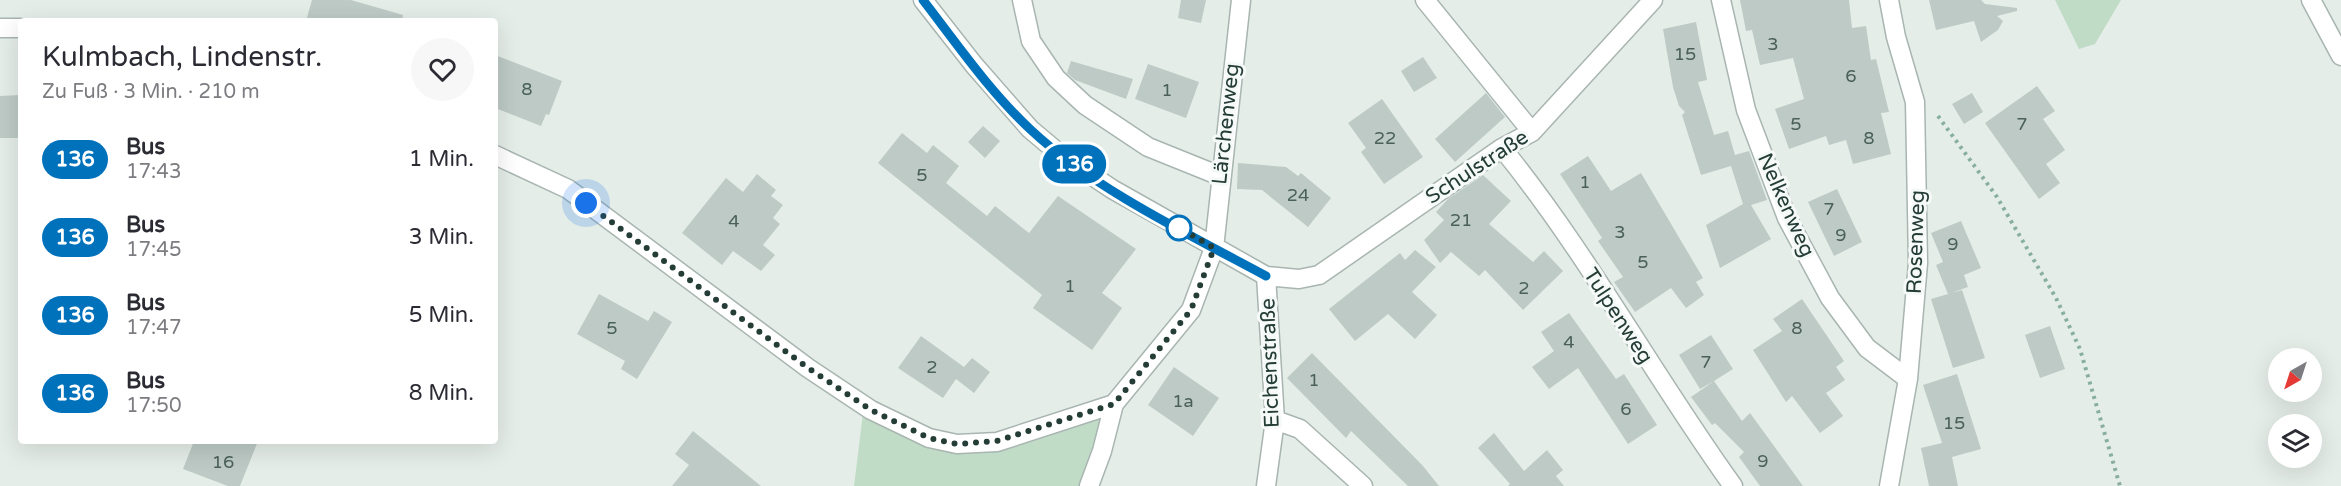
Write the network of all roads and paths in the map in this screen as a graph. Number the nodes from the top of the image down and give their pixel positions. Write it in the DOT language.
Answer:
graph roads {
  1 [pos="923,0"];
  2 [pos="1022,0"];
  3 [pos="1241,0"];
  4 [pos="1425,0"];
  5 [pos="1653,0"];
  6 [pos="1721,0"];
  7 [pos="1889,0"];
  8 [pos="2310,0"];
  9 [pos="0,28"];
  10 [pos="18,28"];
  11 [pos="2341,56"];
  12 [pos="1915,102"];
  13 [pos="1532,132"];
  14 [pos="1502,148"];
  15 [pos="498,155"];
  16 [pos="1220,177"];
  17 [pos="1214,248"];
  18 [pos="1266,276"];
  19 [pos="1908,379"];
  20 [pos="1114,404"];
  21 [pos="1275,420"];
  22 [pos="1089,486"];
  23 [pos="1266,486"];
  24 [pos="1363,486"];
  25 [pos="1733,486"];
  26 [pos="1889,486"];
  27 [pos="2120,486"];
  1 -- 17 [label="street"];
  2 -- 16 [label="street"];
  3 -- 16 [label="street, Lärchenweg"];
  4 -- 13 [label="street"];
  5 -- 13 [label="street, Schulstraße"];
  6 -- 19 [label="street, Nelkenweg"];
  7 -- 12 [label="street, Rosenweg"];
  8 -- 11 [label="street"];
  9 -- 10 [label="street"];
  12 -- 19 [label="street, Rosenweg"];
  12 -- 27 [label="path"];
  13 -- 14 [label="street, Schulstraße"];
  14 -- 18 [label="street, Schulstraße"];
  14 -- 25 [label="street, Tulpenweg"];
  15 -- 20 [label="street"];
  16 -- 17 [label="street, Lärchenweg"];
  17 -- 18 [label="street"];
  17 -- 20 [label="street, Lärchenweg"];
  18 -- 21 [label="street, Eichenstraße"];
  19 -- 26 [label="street, Rosenweg"];
  20 -- 22 [label="street"];
  21 -- 23 [label="street, Eichenstraße"];
  21 -- 24 [label="street"];
}
